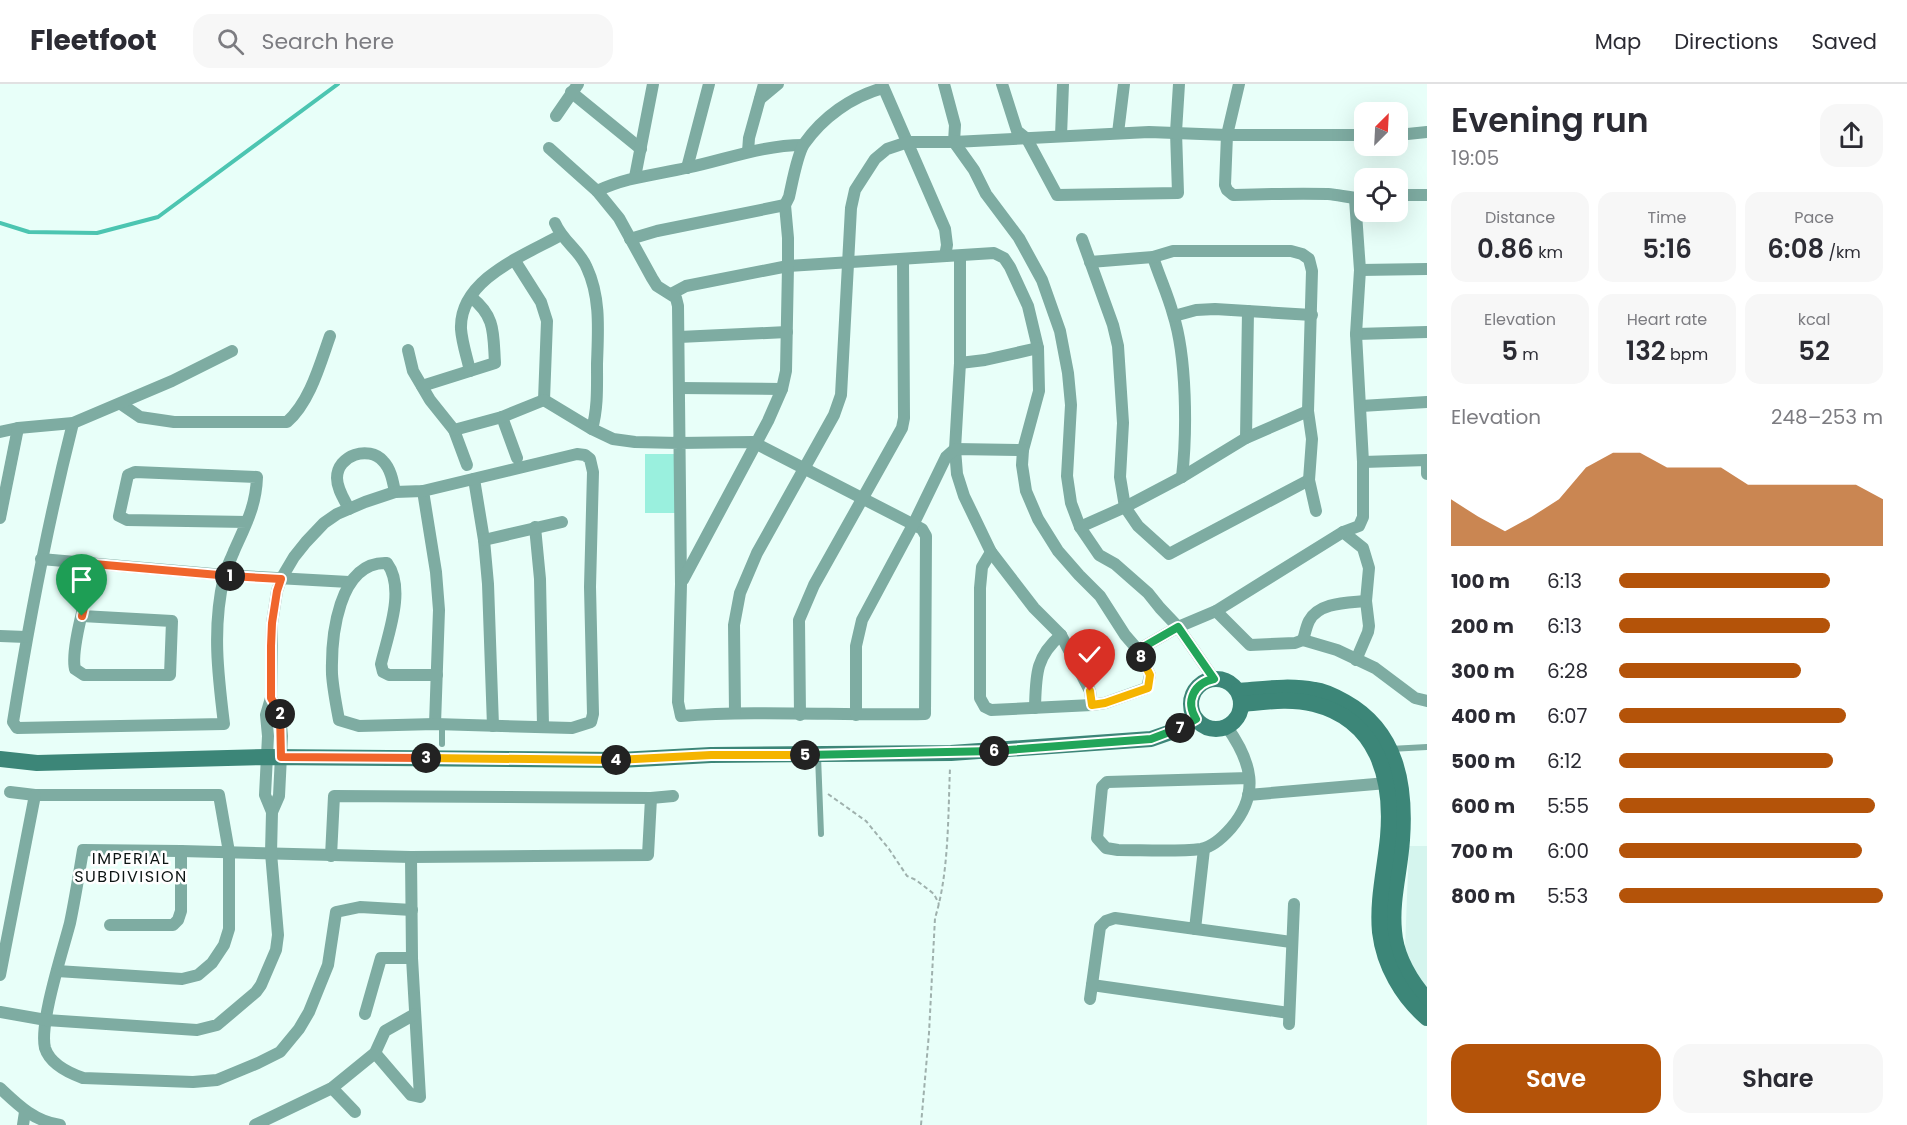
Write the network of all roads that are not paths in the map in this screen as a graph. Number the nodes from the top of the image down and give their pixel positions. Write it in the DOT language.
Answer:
graph roads {
  1 [pos="653,84"];
  2 [pos="709,84"];
  3 [pos="764,84"];
  4 [pos="778,84"];
  5 [pos="944,84"];
  6 [pos="1002,84"];
  7 [pos="1063,84"];
  8 [pos="1124,84"];
  9 [pos="1179,84"];
  10 [pos="1239,84"];
  11 [pos="882,86"];
  12 [pos="574,88"];
  13 [pos="759,100"];
  14 [pos="556,116"];
  15 [pos="1176,132"];
  16 [pos="1427,132"];
  17 [pos="1118,133"];
  18 [pos="1408,134"];
  19 [pos="1227,135"];
  20 [pos="1354,135"];
  21 [pos="1061,136"];
  22 [pos="1027,139"];
  23 [pos="908,142"];
  24 [pos="954,142"];
  25 [pos="803,145"];
  26 [pos="549,148"];
  27 [pos="641,149"];
  28 [pos="748,152"];
  29 [pos="687,168"];
  30 [pos="635,177"];
  31 [pos="597,191"];
  32 [pos="1408,195"];
  33 [pos="1427,195"];
  34 [pos="1354,198"];
  35 [pos="784,205"];
  36 [pos="1360,222"];
  37 [pos="555,223"];
  38 [pos="561,235"];
  39 [pos="630,239"];
  40 [pos="1082,240"];
  41 [pos="945,256"];
  42 [pos="960,256"];
  43 [pos="1152,257"];
  44 [pos="903,260"];
  45 [pos="515,261"];
  46 [pos="848,261"];
  47 [pos="1090,262"];
  48 [pos="788,266"];
  49 [pos="1427,268"];
  50 [pos="1360,270"];
  51 [pos="671,294"];
  52 [pos="471,297"];
  53 [pos="1248,311"];
  54 [pos="1311,315"];
  55 [pos="1174,316"];
  56 [pos="787,332"];
  57 [pos="1427,332"];
  58 [pos="1356,334"];
  59 [pos="330,336"];
  60 [pos="679,337"];
  61 [pos="1038,348"];
  62 [pos="408,350"];
  63 [pos="232,351"];
  64 [pos="960,363"];
  65 [pos="470,371"];
  66 [pos="422,386"];
  67 [pos="679,388"];
  68 [pos="782,389"];
  69 [pos="544,400"];
  70 [pos="1427,402"];
  71 [pos="121,404"];
  72 [pos="1361,406"];
  73 [pos="1308,411"];
  74 [pos="502,417"];
  75 [pos="73,423"];
  76 [pos="18,428"];
  77 [pos="592,429"];
  78 [pos="454,430"];
  79 [pos="0,432"];
  80 [pos="1246,438"];
  81 [pos="678,443"];
  82 [pos="756,443"];
  83 [pos="955,449"];
  84 [pos="1023,450"];
  85 [pos="517,458"];
  86 [pos="1363,462"];
  87 [pos="467,465"];
  88 [pos="805,469"];
  89 [pos="1427,474"];
  90 [pos="1182,477"];
  91 [pos="474,479"];
  92 [pos="1309,480"];
  93 [pos="423,491"];
  94 [pos="395,492"];
  95 [pos="863,497"];
  96 [pos="1125,507"];
  97 [pos="349,509"];
  98 [pos="1316,511"];
  99 [pos="0,518"];
  100 [pos="247,522"];
  101 [pos="562,522"];
  102 [pos="914,523"];
  103 [pos="535,527"];
  104 [pos="1080,527"];
  105 [pos="1343,532"];
  106 [pos="484,540"];
  107 [pos="991,552"];
  108 [pos="41,559"];
  109 [pos="94,564"];
  110 [pos="224,575"];
  111 [pos="281,579"];
  112 [pos="349,582"];
  113 [pos="681,584"];
  114 [pos="1366,601"];
  115 [pos="1216,611"];
  116 [pos="82,616"];
  117 [pos="1178,627"];
  118 [pos="0,636"];
  119 [pos="1061,636"];
  120 [pos="26,637"];
  121 [pos="1303,640"];
  122 [pos="1138,650"];
  123 [pos="1356,660"];
  124 [pos="437,675"];
  125 [pos="1214,679"];
  126 [pos="1240,698"];
  127 [pos="1427,701"];
  128 [pos="1092,705"];
  129 [pos="1035,708"];
  130 [pos="735,712"];
  131 [pos="800,715"];
  132 [pos="856,715"];
  133 [pos="1196,719"];
  134 [pos="439,724"];
  135 [pos="493,726"];
  136 [pos="543,726"];
  137 [pos="1227,727"];
  138 [pos="442,744"];
  139 [pos="1427,747"];
  140 [pos="1390,749"];
  141 [pos="818,755"];
  142 [pos="274,757"];
  143 [pos="0,759"];
  144 [pos="1249,778"];
  145 [pos="1387,783"];
  146 [pos="10,792"];
  147 [pos="35,795"];
  148 [pos="1248,795"];
  149 [pos="673,796"];
  150 [pos="651,798"];
  151 [pos="821,834"];
  152 [pos="1204,849"];
  153 [pos="181,851"];
  154 [pos="229,852"];
  155 [pos="272,853"];
  156 [pos="331,856"];
  157 [pos="411,857"];
  158 [pos="1294,904"];
  159 [pos="412,910"];
  160 [pos="110,925"];
  161 [pos="1196,929"];
  162 [pos="1292,942"];
  163 [pos="412,958"];
  164 [pos="57,971"];
  165 [pos="0,975"];
  166 [pos="1092,985"];
  167 [pos="1090,999"];
  168 [pos="1427,1000"];
  169 [pos="0,1012"];
  170 [pos="365,1014"];
  171 [pos="415,1014"];
  172 [pos="1427,1018"];
  173 [pos="46,1020"];
  174 [pos="375,1053"];
  175 [pos="0,1088"];
  176 [pos="332,1088"];
  177 [pos="25,1112"];
  178 [pos="355,1112"];
  179 [pos="261,1124"];
  180 [pos="23,1125"];
  181 [pos="60,1125"];
  1 -- 27 [label="street"];
  2 -- 29 [label="street"];
  3 -- 13 [label="street"];
  4 -- 13 [label="street"];
  5 -- 24 [label="street"];
  6 -- 22 [label="street"];
  7 -- 21 [label="street"];
  8 -- 17 [label="street"];
  9 -- 15 [label="street"];
  10 -- 19 [label="street"];
  11 -- 23 [label="street"];
  11 -- 25 [label="street"];
  12 -- 14 [label="street"];
  12 -- 27 [label="street"];
  13 -- 28 [label="street"];
  15 -- 17 [label="street"];
  15 -- 19 [label="street"];
  15 -- 22 [label="street"];
  16 -- 18 [label="street"];
  17 -- 21 [label="street"];
  19 -- 20 [label="street"];
  19 -- 34 [label="street"];
  21 -- 22 [label="street"];
  22 -- 24 [label="street"];
  23 -- 24 [label="street"];
  23 -- 41 [label="street"];
  23 -- 46 [label="street"];
  24 -- 104 [label="street"];
  25 -- 28 [label="street"];
  25 -- 35 [label="street"];
  26 -- 31 [label="street"];
  27 -- 30 [label="street"];
  28 -- 29 [label="street"];
  29 -- 30 [label="street"];
  30 -- 31 [label="street"];
  31 -- 39 [label="street"];
  32 -- 33 [label="street"];
  35 -- 39 [label="street"];
  35 -- 48 [label="street"];
  36 -- 50 [label="street"];
  37 -- 38 [label="street"];
  38 -- 45 [label="street"];
  38 -- 77 [label="street"];
  39 -- 51 [label="street"];
  40 -- 47 [label="street"];
  41 -- 42 [label="street"];
  41 -- 44 [label="street"];
  42 -- 61 [label="street"];
  42 -- 64 [label="street"];
  43 -- 47 [label="street"];
  43 -- 54 [label="street"];
  43 -- 55 [label="street"];
  44 -- 46 [label="street"];
  44 -- 95 [label="street"];
  45 -- 52 [label="street"];
  45 -- 69 [label="street"];
  46 -- 48 [label="street"];
  46 -- 88 [label="street"];
  47 -- 96 [label="street"];
  48 -- 51 [label="street"];
  48 -- 56 [label="street"];
  49 -- 50 [label="street"];
  50 -- 58 [label="street"];
  51 -- 60 [label="street"];
  52 -- 65 [label="street"];
  52 -- 65 [label="street"];
  53 -- 54 [label="street"];
  53 -- 55 [label="street"];
  53 -- 80 [label="street"];
  54 -- 73 [label="street"];
  55 -- 90 [label="street"];
  56 -- 60 [label="street"];
  56 -- 68 [label="street"];
  57 -- 58 [label="street"];
  58 -- 72 [label="street"];
  59 -- 71 [label="street"];
  60 -- 67 [label="street"];
  61 -- 64 [label="street"];
  61 -- 84 [label="street"];
  62 -- 66 [label="street"];
  63 -- 71 [label="street"];
  64 -- 83 [label="street"];
  65 -- 66 [label="street"];
  66 -- 78 [label="street"];
  67 -- 68 [label="street"];
  67 -- 81 [label="street"];
  68 -- 82 [label="street"];
  69 -- 74 [label="street"];
  69 -- 77 [label="street"];
  70 -- 72 [label="street"];
  71 -- 75 [label="street"];
  72 -- 86 [label="street"];
  73 -- 80 [label="street"];
  73 -- 92 [label="street"];
  74 -- 78 [label="street"];
  74 -- 85 [label="street"];
  75 -- 76 [label="street"];
  75 -- 108 [label="street"];
  76 -- 79 [label="street"];
  76 -- 99 [label="street"];
  77 -- 81 [label="street"];
  78 -- 87 [label="street"];
  80 -- 90 [label="street"];
  81 -- 82 [label="street"];
  81 -- 113 [label="street"];
  82 -- 88 [label="street"];
  82 -- 113 [label="street"];
  83 -- 84 [label="street"];
  83 -- 102 [label="street"];
  83 -- 107 [label="street"];
  84 -- 122 [label="street"];
  86 -- 89 [label="street"];
  86 -- 105 [label="street"];
  88 -- 95 [label="street"];
  88 -- 130 [label="street"];
  90 -- 96 [label="street"];
  91 -- 93 [label="street"];
  91 -- 106 [label="street"];
  91 -- 136 [label="street"];
  92 -- 96 [label="street"];
  92 -- 98 [label="street"];
  93 -- 94 [label="street"];
  93 -- 124 [label="street"];
  94 -- 97 [label="street"];
  94 -- 97 [label="street"];
  95 -- 102 [label="street"];
  95 -- 131 [label="street"];
  96 -- 104 [label="street"];
  97 -- 111 [label="street"];
  100 -- 100 [label="street"];
  100 -- 110 [label="street"];
  101 -- 103 [label="street"];
  102 -- 132 [label="street"];
  102 -- 132 [label="street"];
  103 -- 106 [label="street"];
  103 -- 136 [label="street"];
  104 -- 117 [label="street"];
  105 -- 114 [label="street"];
  105 -- 115 [label="street"];
  106 -- 135 [label="street"];
  107 -- 119 [label="street"];
  107 -- 129 [label="street"];
  108 -- 109 [label="street"];
  108 -- 120 [label="street"];
  109 -- 110 [label="street"];
  109 -- 116 [label="street"];
  110 -- 111 [label="street"];
  110 -- 120 [label="street"];
  111 -- 112 [label="street"];
  111 -- 142 [label="street"];
  112 -- 124 [label="street"];
  112 -- 134 [label="street"];
  113 -- 130 [label="street"];
  114 -- 121 [label="street"];
  114 -- 123 [label="street"];
  115 -- 117 [label="street"];
  115 -- 121 [label="street"];
  116 -- 116 [label="street"];
  117 -- 122 [label="street"];
  117 -- 125 [label="street"];
  118 -- 120 [label="street"];
  119 -- 128 [label="street"];
  119 -- 129 [label="street"];
  121 -- 123 [label="street"];
  122 -- 128 [label="street"];
  123 -- 127 [label="street"];
  124 -- 134 [label="street"];
  125 -- 126 [label="street"];
  125 -- 133 [label="street"];
  126 -- 137 [label="street"];
  126 -- 140 [label="street"];
  126 -- 145 [label="street"];
  128 -- 129 [label="street"];
  130 -- 131 [label="street"];
  131 -- 132 [label="street"];
  133 -- 137 [label="street"];
  133 -- 141 [label="street"];
  134 -- 135 [label="street"];
  134 -- 138 [label="lane"];
  135 -- 136 [label="street"];
  137 -- 144 [label="street"];
  139 -- 140 [label="lane"];
  140 -- 168 [label="street"];
  141 -- 142 [label="street"];
  141 -- 151 [label="lane"];
  142 -- 143 [label="street"];
  142 -- 155 [label="street"];
  144 -- 148 [label="street"];
  144 -- 152 [label="street"];
  145 -- 148 [label="street"];
  145 -- 172 [label="street"];
  146 -- 147 [label="street"];
  147 -- 154 [label="street"];
  147 -- 165 [label="street"];
  148 -- 152 [label="street"];
  149 -- 150 [label="street"];
  150 -- 156 [label="street"];
  150 -- 157 [label="street"];
  152 -- 161 [label="street"];
  153 -- 154 [label="street"];
  153 -- 160 [label="street"];
  153 -- 164 [label="street"];
  154 -- 155 [label="street"];
  154 -- 164 [label="street"];
  155 -- 156 [label="street"];
  155 -- 173 [label="street"];
  156 -- 157 [label="street"];
  157 -- 159 [label="street"];
  158 -- 162 [label="street"];
  159 -- 163 [label="street"];
  159 -- 173 [label="street"];
  161 -- 162 [label="street"];
  161 -- 166 [label="street"];
  162 -- 166 [label="street"];
  163 -- 170 [label="street"];
  163 -- 171 [label="street"];
  164 -- 173 [label="street"];
  166 -- 167 [label="street"];
  169 -- 173 [label="street"];
  171 -- 174 [label="street"];
  171 -- 174 [label="street"];
  174 -- 176 [label="street"];
  175 -- 177 [label="street"];
  176 -- 178 [label="street"];
  176 -- 179 [label="street"];
  177 -- 180 [label="street"];
  177 -- 181 [label="street"];
}
